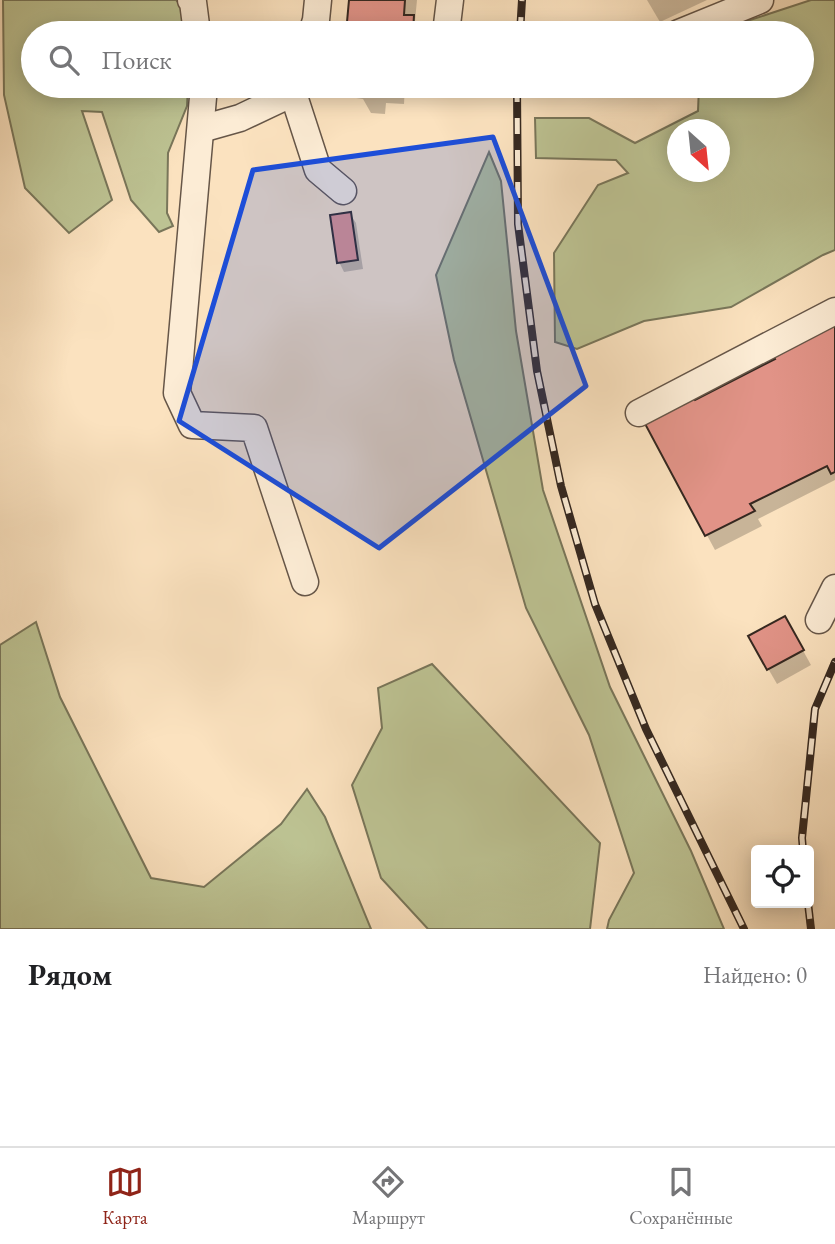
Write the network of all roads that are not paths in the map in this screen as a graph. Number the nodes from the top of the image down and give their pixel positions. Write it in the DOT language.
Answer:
graph roads {
  1 [pos="191,0"];
  2 [pos="318,0"];
  3 [pos="450,0"];
  4 [pos="760,0"];
  5 [pos="195,21"];
  6 [pos="316,21"];
  7 [pos="447,21"];
  8 [pos="708,21"];
  9 [pos="203,98"];
  10 [pos="277,98"];
  11 [pos="297,98"];
  12 [pos="201,129"];
  13 [pos="343,191"];
  14 [pos="835,311"];
  15 [pos="639,413"];
  16 [pos="305,582"];
  17 [pos="835,588"];
  18 [pos="819,620"];
  1 -- 5 [label="street"];
  2 -- 6 [label="street"];
  3 -- 7 [label="street"];
  4 -- 8 [label="street"];
  9 -- 12 [label="street"];
  10 -- 12 [label="street"];
  11 -- 13 [label="street"];
  12 -- 16 [label="street"];
  14 -- 15 [label="street"];
  17 -- 18 [label="street"];
}
